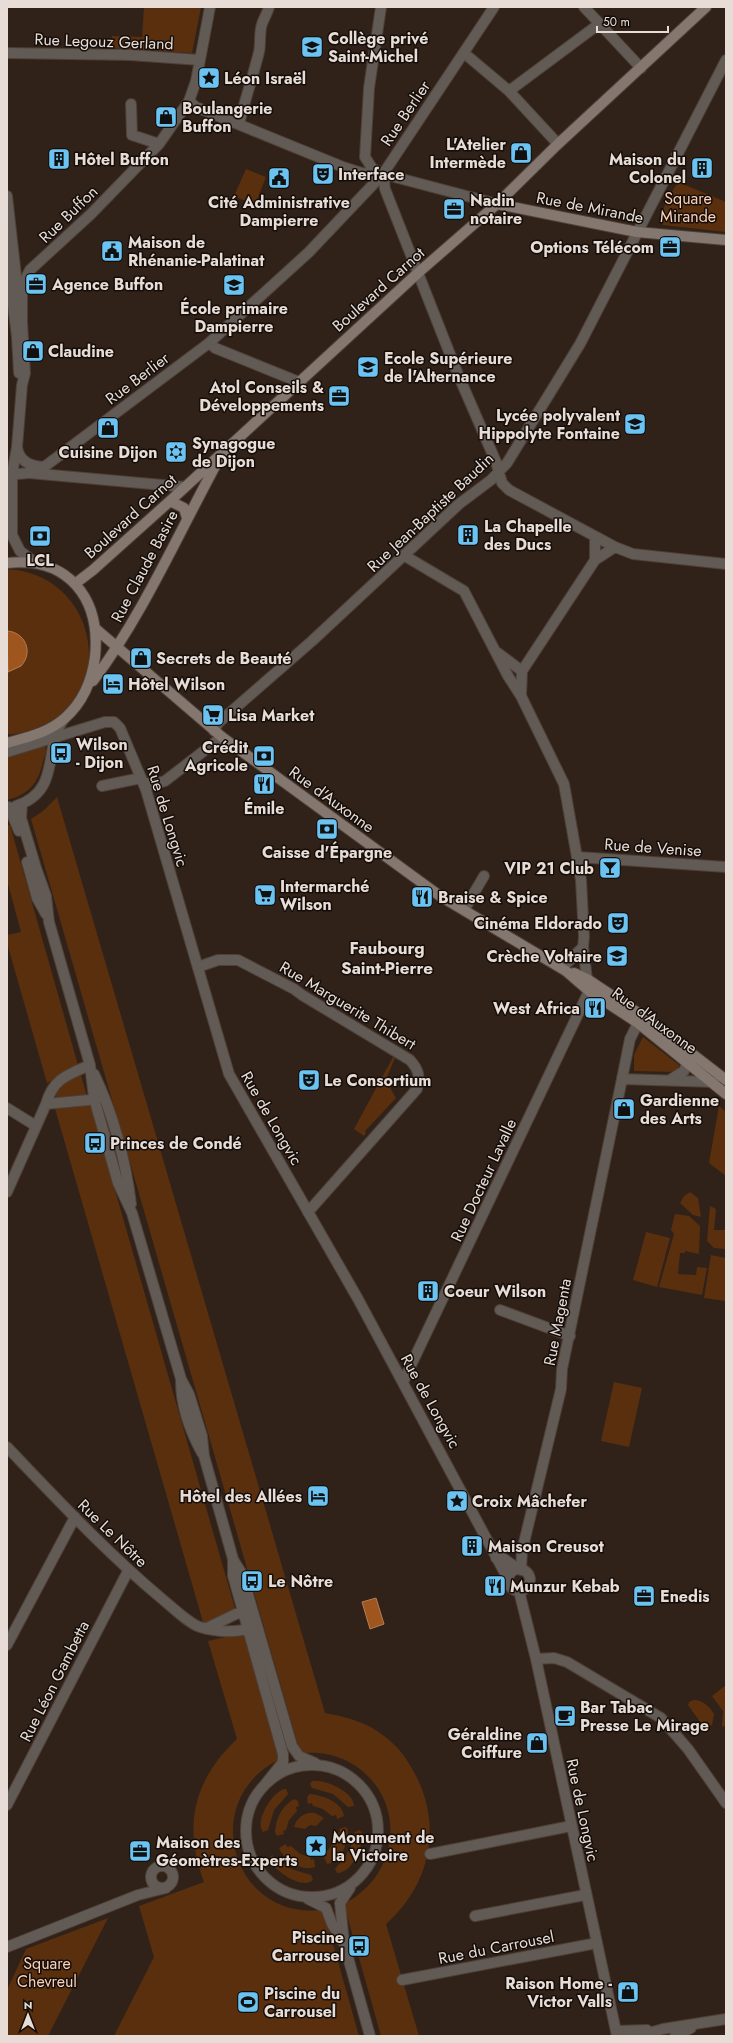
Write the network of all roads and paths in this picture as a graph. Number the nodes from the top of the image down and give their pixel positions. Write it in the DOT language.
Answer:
graph roads {
  1 [pos="210,7"];
  2 [pos="269,7"];
  3 [pos="381,7"];
  4 [pos="494,7"];
  5 [pos="584,7"];
  6 [pos="706,7"];
  7 [pos="714,7"];
  8 [pos="699,15"];
  9 [pos="599,24"];
  10 [pos="7,53"];
  11 [pos="464,53"];
  12 [pos="200,60"];
  13 [pos="726,60"];
  14 [pos="641,68"];
  15 [pos="509,91"];
  16 [pos="189,101"];
  17 [pos="131,104"];
  18 [pos="240,124"];
  19 [pos="159,144"];
  20 [pos="558,144"];
  21 [pos="383,174"];
  22 [pos="7,196"];
  23 [pos="497,204"];
  24 [pos="637,232"];
  25 [pos="726,240"];
  26 [pos="7,257"];
  27 [pos="10,267"];
  28 [pos="30,270"];
  29 [pos="419,272"];
  30 [pos="22,327"];
  31 [pos="12,336"];
  32 [pos="209,343"];
  33 [pos="299,382"];
  34 [pos="22,385"];
  35 [pos="17,447"];
  36 [pos="223,452"];
  37 [pos="44,466"];
  38 [pos="500,471"];
  39 [pos="9,473"];
  40 [pos="29,473"];
  41 [pos="185,487"];
  42 [pos="170,501"];
  43 [pos="187,518"];
  44 [pos="595,537"];
  45 [pos="9,539"];
  46 [pos="615,547"];
  47 [pos="7,555"];
  48 [pos="405,556"];
  49 [pos="596,560"];
  50 [pos="30,562"];
  51 [pos="7,563"];
  52 [pos="726,564"];
  53 [pos="76,583"];
  54 [pos="96,629"];
  55 [pos="117,649"];
  56 [pos="494,650"];
  57 [pos="522,671"];
  58 [pos="86,691"];
  59 [pos="521,696"];
  60 [pos="64,719"];
  61 [pos="218,734"];
  62 [pos="25,738"];
  63 [pos="55,738"];
  64 [pos="7,740"];
  65 [pos="7,744"];
  66 [pos="7,752"];
  67 [pos="142,780"];
  68 [pos="102,786"];
  69 [pos="22,804"];
  70 [pos="8,807"];
  71 [pos="578,857"];
  72 [pos="726,867"];
  73 [pos="484,876"];
  74 [pos="464,910"];
  75 [pos="49,922"];
  76 [pos="583,947"];
  77 [pos="198,967"];
  78 [pos="564,970"];
  79 [pos="587,980"];
  80 [pos="589,991"];
  81 [pos="613,996"];
  82 [pos="638,1023"];
  83 [pos="690,1057"];
  84 [pos="90,1065"];
  85 [pos="622,1079"];
  86 [pos="670,1080"];
  87 [pos="726,1080"];
  88 [pos="714,1082"];
  89 [pos="726,1094"];
  90 [pos="104,1096"];
  91 [pos="94,1098"];
  92 [pos="46,1104"];
  93 [pos="7,1108"];
  94 [pos="36,1126"];
  95 [pos="7,1192"];
  96 [pos="308,1212"];
  97 [pos="132,1213"];
  98 [pos="500,1310"];
  99 [pos="570,1336"];
  100 [pos="403,1382"];
  101 [pos="7,1447"];
  102 [pos="75,1517"];
  103 [pos="496,1558"];
  104 [pos="520,1570"];
  105 [pos="128,1571"];
  106 [pos="508,1579"];
  107 [pos="519,1590"];
  108 [pos="248,1611"];
  109 [pos="207,1628"];
  110 [pos="253,1628"];
  111 [pos="7,1645"];
  112 [pos="536,1659"];
  113 [pos="329,1768"];
  114 [pos="263,1787"];
  115 [pos="726,1803"];
  116 [pos="7,1805"];
  117 [pos="571,1826"];
  118 [pos="430,1854"];
  119 [pos="361,1876"];
  120 [pos="166,1888"];
  121 [pos="289,1893"];
  122 [pos="585,1895"];
  123 [pos="475,1916"];
  124 [pos="344,1943"];
  125 [pos="597,1943"];
  126 [pos="7,1947"];
  127 [pos="402,1980"];
  128 [pos="726,2019"];
  129 [pos="702,2023"];
  130 [pos="663,2029"];
  131 [pos="617,2034"];
  132 [pos="370,2036"];
  133 [pos="638,2036"];
  134 [pos="675,2036"];
  1 -- 12 [label="street, Rue Buffon"];
  2 -- 18 [label="street"];
  3 -- 21 [label="street"];
  4 -- 11 [label="street, Rue Berlier"];
  5 -- 9 [label="street"];
  6 -- 8 [label="main road, Boulevard Carnot"];
  7 -- 8 [label="main road, Boulevard Carnot"];
  8 -- 14 [label="main road, Boulevard Carnot"];
  9 -- 14 [label="street"];
  9 -- 15 [label="street"];
  10 -- 12 [label="street, Rue Legouz Gerland"];
  11 -- 15 [label="street"];
  11 -- 21 [label="street, Rue Berlier"];
  12 -- 16 [label="street, Rue Buffon"];
  13 -- 24 [label="street, Rue Jean-Baptiste Baudin"];
  14 -- 20 [label="main road, Boulevard Carnot"];
  15 -- 20 [label="street"];
  16 -- 18 [label="street"];
  16 -- 19 [label="street, Rue Buffon"];
  17 -- 19 [label="street"];
  18 -- 21 [label="street"];
  19 -- 28 [label="street, Rue Buffon"];
  20 -- 23 [label="main road, Boulevard Carnot"];
  21 -- 23 [label="street"];
  21 -- 29 [label="street"];
  21 -- 32 [label="street, Rue Berlier"];
  22 -- 27 [label="street"];
  23 -- 24 [label="main road, Rue de Mirande"];
  23 -- 29 [label="main road, Boulevard Carnot"];
  24 -- 25 [label="main road, Rue de Mirande"];
  24 -- 38 [label="street, Rue Jean-Baptiste Baudin"];
  26 -- 27 [label="street"];
  27 -- 28 [label="street"];
  27 -- 30 [label="street"];
  27 -- 31 [label="street"];
  28 -- 30 [label="street, Rue Buffon"];
  29 -- 33 [label="main road, Boulevard Carnot"];
  29 -- 38 [label="street"];
  30 -- 34 [label="street"];
  31 -- 34 [label="street"];
  32 -- 33 [label="street"];
  32 -- 37 [label="street, Rue Berlier"];
  33 -- 36 [label="main road, Boulevard Carnot"];
  34 -- 35 [label="street"];
  35 -- 37 [label="street"];
  35 -- 39 [label="street"];
  36 -- 41 [label="main road, Boulevard Carnot"];
  36 -- 43 [label="main road, Rue Claude Basire"];
  37 -- 40 [label="street, Rue Berlier"];
  38 -- 44 [label="street"];
  38 -- 48 [label="street, Rue Jean-Baptiste Baudin"];
  39 -- 40 [label="street, Rue Berlier"];
  39 -- 45 [label="street"];
  40 -- 41 [label="street"];
  41 -- 42 [label="main road, Boulevard Carnot"];
  42 -- 43 [label="main road"];
  42 -- 53 [label="main road, Boulevard Carnot"];
  43 -- 55 [label="main road, Rue Claude Basire"];
  44 -- 46 [label="street"];
  44 -- 49 [label="street"];
  45 -- 50 [label="street"];
  46 -- 49 [label="street"];
  46 -- 52 [label="street"];
  47 -- 50 [label="main road"];
  48 -- 56 [label="street"];
  48 -- 61 [label="street, Rue Jean-Baptiste Baudin"];
  49 -- 57 [label="street"];
  50 -- 51 [label="main road"];
  50 -- 53 [label="main road"];
  53 -- 54 [label="main road"];
  54 -- 55 [label="main road, Rue d'Auxonne"];
  54 -- 58 [label="main road"];
  55 -- 58 [label="main road, Rue Claude Basire"];
  55 -- 61 [label="main road, Rue d'Auxonne"];
  56 -- 57 [label="street"];
  56 -- 59 [label="street"];
  57 -- 59 [label="street"];
  58 -- 60 [label="main road, Rue Claude Basire"];
  59 -- 71 [label="street"];
  60 -- 62 [label="main road, Rue Claude Basire"];
  60 -- 63 [label="street"];
  61 -- 67 [label="street, Rue Jean-Baptiste Baudin"];
  61 -- 74 [label="main road, Rue d'Auxonne"];
  62 -- 64 [label="main road"];
  62 -- 65 [label="main road"];
  63 -- 66 [label="street"];
  63 -- 67 [label="street, Rue de Longvic"];
  63 -- 69 [label="street"];
  67 -- 68 [label="street, Rue Jean-Baptiste Baudin"];
  67 -- 77 [label="street, Rue de Longvic"];
  69 -- 70 [label="street"];
  69 -- 75 [label="street"];
  70 -- 75 [label="street"];
  71 -- 72 [label="street, Rue de Venise"];
  71 -- 76 [label="street"];
  73 -- 74 [label="street"];
  74 -- 78 [label="main road, Rue d'Auxonne"];
  75 -- 84 [label="street"];
  76 -- 78 [label="street"];
  76 -- 79 [label="street"];
  77 -- 96 [label="street, Rue de Longvic"];
  77 -- 96 [label="street, Rue Marguerite Thibert"];
  78 -- 79 [label="main road, Rue d'Auxonne"];
  78 -- 80 [label="main road, Rue d'Auxonne"];
  79 -- 81 [label="main road, Rue d'Auxonne"];
  80 -- 81 [label="main road"];
  80 -- 82 [label="main road, Rue d'Auxonne"];
  80 -- 100 [label="street, Rue Docteur Lavalle"];
  81 -- 83 [label="main road, Rue d'Auxonne"];
  82 -- 83 [label="main road, Rue d'Auxonne"];
  82 -- 85 [label="street, Rue Magenta"];
  83 -- 86 [label="street"];
  83 -- 87 [label="main road, Rue d'Auxonne"];
  83 -- 88 [label="main road, Rue d'Auxonne"];
  84 -- 90 [label="street"];
  84 -- 91 [label="street"];
  84 -- 92 [label="street"];
  85 -- 86 [label="street"];
  85 -- 99 [label="street, Rue Magenta"];
  86 -- 88 [label="street"];
  88 -- 89 [label="main road, Rue d'Auxonne"];
  90 -- 91 [label="street"];
  90 -- 97 [label="street"];
  91 -- 92 [label="street"];
  91 -- 97 [label="street"];
  92 -- 94 [label="street"];
  93 -- 94 [label="street"];
  94 -- 95 [label="street"];
  96 -- 100 [label="street, Rue de Longvic"];
  97 -- 108 [label="street"];
  98 -- 99 [label="street"];
  99 -- 104 [label="street, Rue Magenta"];
  100 -- 103 [label="street, Rue de Longvic"];
  101 -- 102 [label="street, Rue Le Nôtre"];
  102 -- 105 [label="street, Rue Le Nôtre"];
  102 -- 111 [label="street"];
  103 -- 104 [label="street"];
  103 -- 106 [label="street, Rue de Longvic"];
  104 -- 106 [label="street"];
  104 -- 107 [label="street"];
  105 -- 109 [label="street, Rue Le Nôtre"];
  105 -- 116 [label="street, Rue Léon Gambetta"];
  106 -- 107 [label="street"];
  107 -- 112 [label="street, Rue de Longvic"];
  108 -- 109 [label="street"];
  108 -- 110 [label="street"];
  109 -- 110 [label="street, Rue Le Nôtre"];
  110 -- 113 [label="street"];
  110 -- 114 [label="street"];
  112 -- 115 [label="street"];
  112 -- 117 [label="street, Rue de Longvic"];
  113 -- 114 [label="street"];
  113 -- 119 [label="street"];
  114 -- 121 [label="street"];
  117 -- 118 [label="street"];
  117 -- 122 [label="street, Rue de Longvic"];
  119 -- 121 [label="street"];
  119 -- 124 [label="street"];
  120 -- 126 [label="street"];
  121 -- 124 [label="street"];
  122 -- 123 [label="street"];
  122 -- 125 [label="street, Rue de Longvic"];
  124 -- 132 [label="street"];
  125 -- 127 [label="street, Rue du Carrousel"];
  125 -- 131 [label="street, Rue de Longvic"];
  128 -- 129 [label="street"];
  129 -- 130 [label="street"];
  129 -- 134 [label="street"];
  130 -- 131 [label="street"];
  130 -- 133 [label="street"];
}
